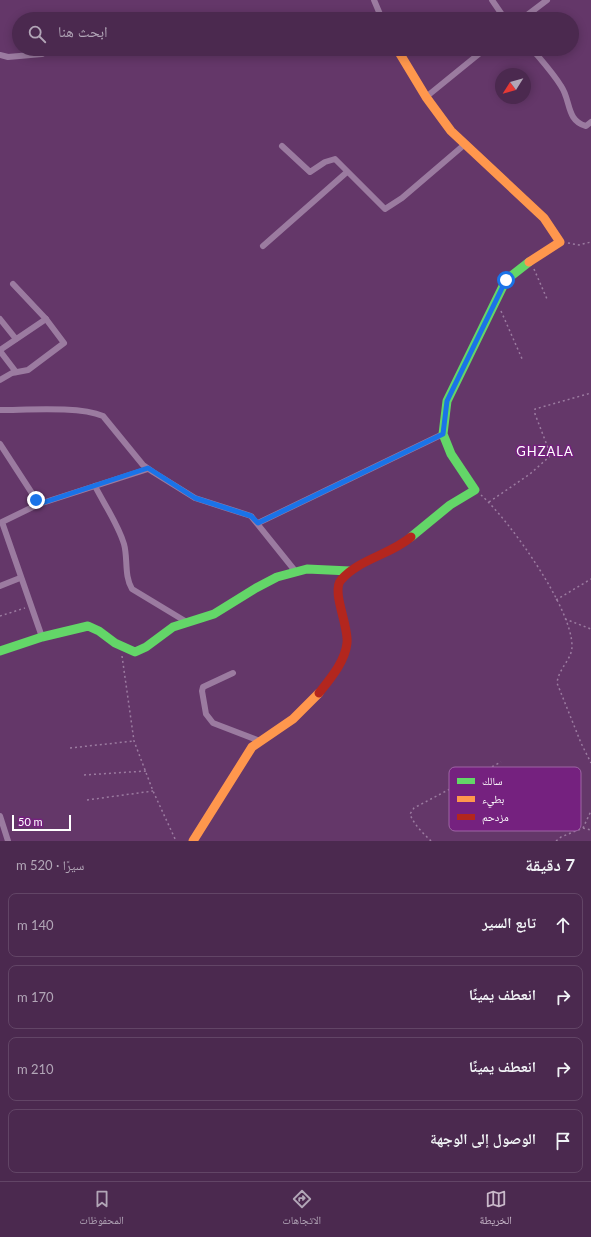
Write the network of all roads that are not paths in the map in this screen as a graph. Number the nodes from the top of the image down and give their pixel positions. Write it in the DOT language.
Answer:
graph roads {
  1 [pos="374,0"];
  2 [pos="492,0"];
  3 [pos="547,0"];
  4 [pos="379,12"];
  5 [pos="500,12"];
  6 [pos="531,12"];
  7 [pos="0,55"];
  8 [pos="19,56"];
  9 [pos="401,56"];
  10 [pos="476,56"];
  11 [pos="538,56"];
  12 [pos="426,97"];
  13 [pos="591,122"];
  14 [pos="464,144"];
  15 [pos="282,146"];
  16 [pos="347,172"];
  17 [pos="263,246"];
  18 [pos="13,284"];
  19 [pos="0,319"];
  20 [pos="46,319"];
  21 [pos="16,339"];
  22 [pos="0,351"];
  23 [pos="16,372"];
  24 [pos="0,380"];
  25 [pos="0,410"];
  26 [pos="443,434"];
  27 [pos="0,444"];
  28 [pos="148,468"];
  29 [pos="95,486"];
  30 [pos="39,504"];
  31 [pos="258,523"];
  32 [pos="350,571"];
  33 [pos="296,572"];
  34 [pos="20,578"];
  35 [pos="0,586"];
  36 [pos="185,621"];
  37 [pos="42,637"];
  38 [pos="0,651"];
  39 [pos="233,673"];
  40 [pos="260,741"];
  41 [pos="0,816"];
  42 [pos="8,841"];
  43 [pos="193,841"];
  1 -- 4 [label="street"];
  2 -- 5 [label="street"];
  3 -- 6 [label="street"];
  7 -- 8 [label="street"];
  9 -- 12 [label="street"];
  10 -- 12 [label="street"];
  11 -- 13 [label="street"];
  12 -- 14 [label="street"];
  14 -- 16 [label="street"];
  14 -- 26 [label="street"];
  15 -- 16 [label="street"];
  16 -- 17 [label="street"];
  18 -- 20 [label="street"];
  19 -- 21 [label="street"];
  20 -- 21 [label="street"];
  20 -- 23 [label="street"];
  21 -- 22 [label="street"];
  22 -- 23 [label="street"];
  23 -- 24 [label="street"];
  25 -- 28 [label="street"];
  26 -- 31 [label="street"];
  26 -- 32 [label="street"];
  27 -- 30 [label="street"];
  28 -- 29 [label="street"];
  28 -- 31 [label="street"];
  29 -- 30 [label="street"];
  29 -- 36 [label="street"];
  30 -- 34 [label="street"];
  31 -- 33 [label="street"];
  32 -- 33 [label="street"];
  32 -- 40 [label="street"];
  33 -- 36 [label="street"];
  34 -- 35 [label="street"];
  34 -- 37 [label="street"];
  36 -- 37 [label="street"];
  37 -- 38 [label="street"];
  39 -- 40 [label="street"];
  40 -- 43 [label="street"];
  41 -- 42 [label="street"];
}
